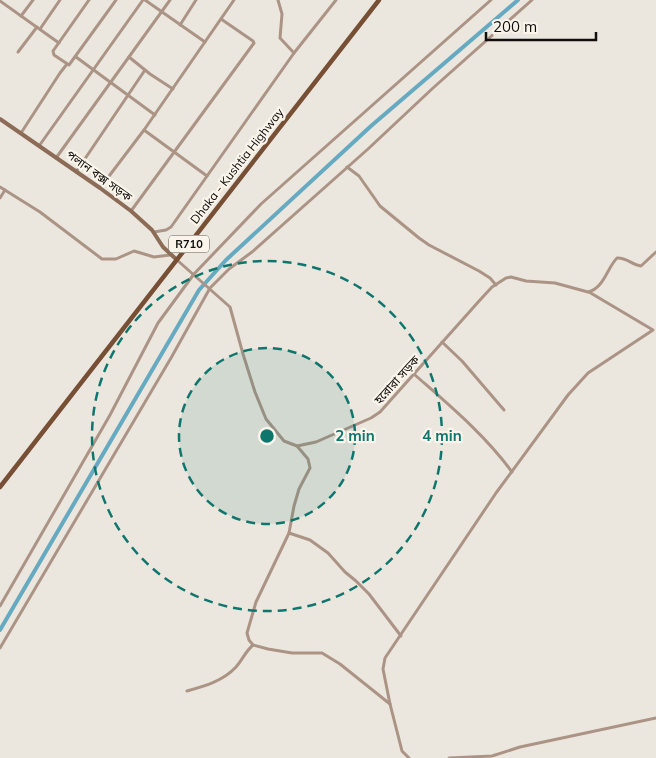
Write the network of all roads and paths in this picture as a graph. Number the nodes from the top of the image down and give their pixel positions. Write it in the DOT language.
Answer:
graph roads {
  1 [pos="33,0"];
  2 [pos="60,0"];
  3 [pos="89,0"];
  4 [pos="116,0"];
  5 [pos="144,0"];
  6 [pos="170,0"];
  7 [pos="196,0"];
  8 [pos="234,0"];
  9 [pos="278,0"];
  10 [pos="336,0"];
  11 [pos="379,0"];
  12 [pos="491,0"];
  13 [pos="532,0"];
  14 [pos="0,1"];
  15 [pos="162,12"];
  16 [pos="21,16"];
  17 [pos="221,19"];
  18 [pos="180,25"];
  19 [pos="38,28"];
  20 [pos="205,42"];
  21 [pos="59,43"];
  22 [pos="18,52"];
  23 [pos="294,53"];
  24 [pos="76,57"];
  25 [pos="129,57"];
  26 [pos="68,64"];
  27 [pos="92,70"];
  28 [pos="145,70"];
  29 [pos="110,83"];
  30 [pos="173,89"];
  31 [pos="128,96"];
  32 [pos="155,115"];
  33 [pos="0,119"];
  34 [pos="144,130"];
  35 [pos="20,133"];
  36 [pos="39,146"];
  37 [pos="175,152"];
  38 [pos="56,158"];
  39 [pos="347,167"];
  40 [pos="76,172"];
  41 [pos="207,176"];
  42 [pos="0,187"];
  43 [pos="100,188"];
  44 [pos="5,190"];
  45 [pos="0,198"];
  46 [pos="131,211"];
  47 [pos="154,232"];
  48 [pos="656,252"];
  49 [pos="170,255"];
  50 [pos="176,260"];
  51 [pos="194,274"];
  52 [pos="496,285"];
  53 [pos="209,287"];
  54 [pos="588,292"];
  55 [pos="442,342"];
  56 [pos="415,375"];
  57 [pos="504,410"];
  58 [pos="297,446"];
  59 [pos="512,472"];
  60 [pos="0,487"];
  61 [pos="289,533"];
  62 [pos="0,606"];
  63 [pos="401,636"];
  64 [pos="253,645"];
  65 [pos="0,648"];
  66 [pos="187,691"];
  67 [pos="390,704"];
  68 [pos="656,718"];
  69 [pos="409,758"];
  70 [pos="449,758"];
  1 -- 16 [label="street"];
  2 -- 19 [label="street"];
  3 -- 21 [label="street"];
  4 -- 24 [label="street"];
  5 -- 15 [label="street"];
  5 -- 27 [label="street"];
  6 -- 15 [label="street"];
  7 -- 18 [label="street"];
  8 -- 17 [label="street"];
  9 -- 23 [label="street"];
  10 -- 23 [label="street"];
  11 -- 50 [label="main road, Dhaka - Kushtia Highway / R710"];
  12 -- 51 [label="street"];
  13 -- 39 [label="street"];
  14 -- 16 [label="street"];
  15 -- 18 [label="street"];
  15 -- 25 [label="street"];
  16 -- 19 [label="street"];
  17 -- 20 [label="street"];
  17 -- 37 [label="street"];
  18 -- 20 [label="street"];
  19 -- 21 [label="street"];
  19 -- 22 [label="street"];
  20 -- 30 [label="street"];
  21 -- 26 [label="street"];
  23 -- 41 [label="street"];
  24 -- 26 [label="street"];
  24 -- 27 [label="street"];
  25 -- 28 [label="street"];
  25 -- 29 [label="street"];
  26 -- 35 [label="street"];
  27 -- 29 [label="street"];
  27 -- 36 [label="street"];
  28 -- 30 [label="street"];
  28 -- 31 [label="street"];
  29 -- 31 [label="street"];
  29 -- 38 [label="street"];
  30 -- 32 [label="street"];
  31 -- 32 [label="street"];
  31 -- 40 [label="street"];
  32 -- 34 [label="street"];
  33 -- 35 [label="main road, পলান বক্স সড়ক"];
  34 -- 37 [label="street"];
  34 -- 43 [label="street"];
  35 -- 36 [label="main road, পলান বক্স সড়ক"];
  36 -- 38 [label="main road, পলান বক্স সড়ক"];
  37 -- 41 [label="street"];
  37 -- 46 [label="street"];
  38 -- 40 [label="main road, পলান বক্স সড়ক"];
  39 -- 52 [label="street"];
  39 -- 53 [label="street"];
  40 -- 43 [label="main road, পলান বক্স সড়ক"];
  41 -- 47 [label="street"];
  42 -- 44 [label="street"];
  43 -- 46 [label="main road, পলান বক্স সড়ক"];
  44 -- 45 [label="street"];
  44 -- 49 [label="street"];
  46 -- 47 [label="main road, পলান বক্স সড়ক"];
  47 -- 49 [label="main road, পলান বক্স সড়ক"];
  48 -- 54 [label="street"];
  49 -- 50 [label="main road, পলান বক্স সড়ক"];
  50 -- 51 [label="street"];
  50 -- 60 [label="main road, Dhaka - Kushtia Highway / R710"];
  51 -- 53 [label="street"];
  51 -- 62 [label="street"];
  52 -- 54 [label="street"];
  52 -- 55 [label="street, হরোরা সড়ক"];
  53 -- 58 [label="street"];
  53 -- 65 [label="street"];
  54 -- 59 [label="street"];
  55 -- 56 [label="street, হরোরা সড়ক"];
  55 -- 57 [label="street"];
  56 -- 58 [label="street, হরোরা সড়ক"];
  56 -- 59 [label="street"];
  58 -- 61 [label="street"];
  59 -- 63 [label="street"];
  61 -- 63 [label="street"];
  61 -- 64 [label="street"];
  63 -- 67 [label="street"];
  64 -- 66 [label="street"];
  64 -- 67 [label="street"];
  67 -- 69 [label="street"];
  68 -- 70 [label="street"];
}
